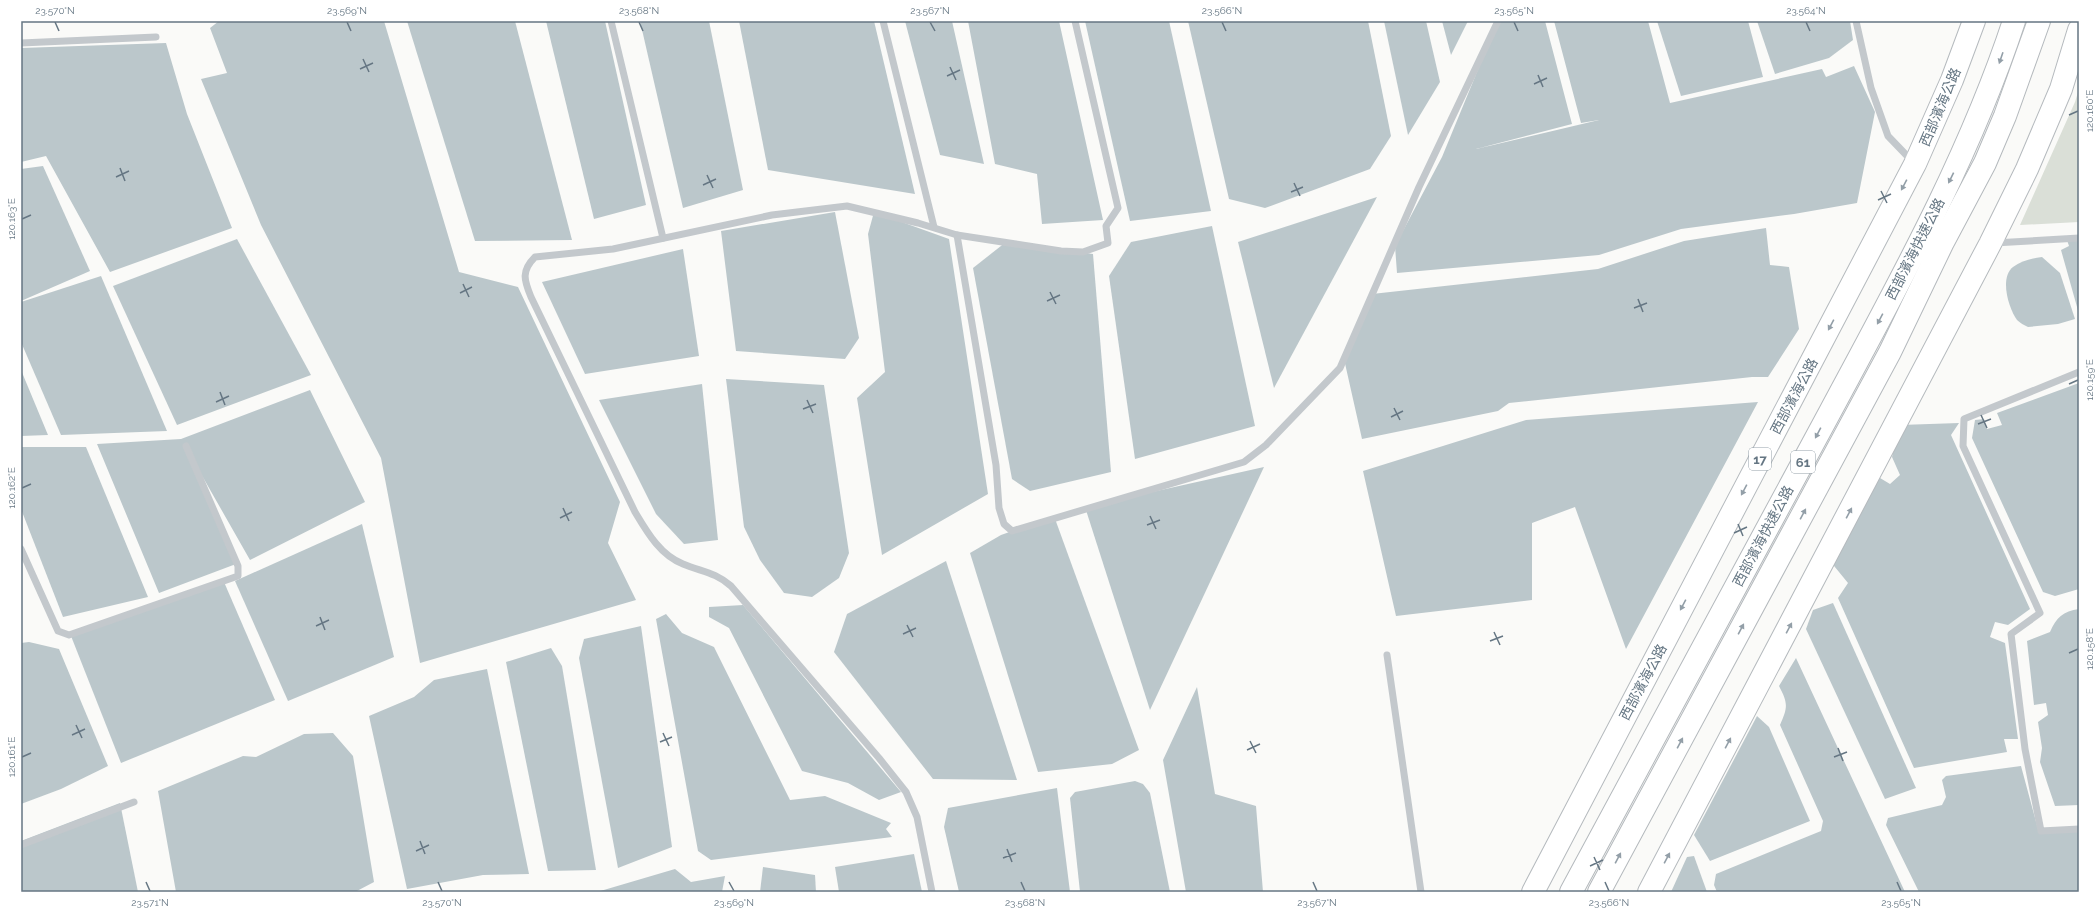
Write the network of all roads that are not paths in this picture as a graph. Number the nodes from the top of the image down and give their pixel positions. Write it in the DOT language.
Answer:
graph roads {
  1 [pos="611,21"];
  2 [pos="883,21"];
  3 [pos="1075,21"];
  4 [pos="1498,21"];
  5 [pos="1856,21"];
  6 [pos="1974,21"];
  7 [pos="2014,21"];
  8 [pos="2039,21"];
  9 [pos="2079,30"];
  10 [pos="156,37"];
  11 [pos="21,43"];
  12 [pos="1915,164"];
  13 [pos="934,227"];
  14 [pos="958,235"];
  15 [pos="663,238"];
  16 [pos="2079,238"];
  17 [pos="1990,244"];
  18 [pos="2079,372"];
  19 [pos="186,446"];
  20 [pos="21,549"];
  21 [pos="1387,655"];
  22 [pos="134,802"];
  23 [pos="2079,829"];
  24 [pos="21,844"];
  25 [pos="932,892"];
  26 [pos="1421,892"];
  27 [pos="1533,892"];
  28 [pos="1571,892"];
  29 [pos="1600,892"];
  30 [pos="1649,892"];
  1 -- 15 [label="lane"];
  2 -- 13 [label="lane"];
  3 -- 14 [label="lane"];
  4 -- 14 [label="lane"];
  5 -- 12 [label="lane"];
  6 -- 12 [label="main road, 西部濱海公路 / 17"];
  7 -- 28 [label="main road, 西部濱海快速公路 / 61, one-way"];
  29 -- 8 [label="main road, 西部濱海快速公路 / 61, one-way"];
  9 -- 17 [label="main road"];
  10 -- 11 [label="lane"];
  12 -- 27 [label="main road, 西部濱海公路 / 17, one-way"];
  13 -- 14 [label="lane"];
  13 -- 15 [label="lane"];
  15 -- 25 [label="lane"];
  16 -- 17 [label="lane"];
  30 -- 17 [label="main road, one-way"];
  18 -- 23 [label="lane"];
  19 -- 20 [label="lane"];
  21 -- 26 [label="lane"];
  22 -- 24 [label="lane"];
}
